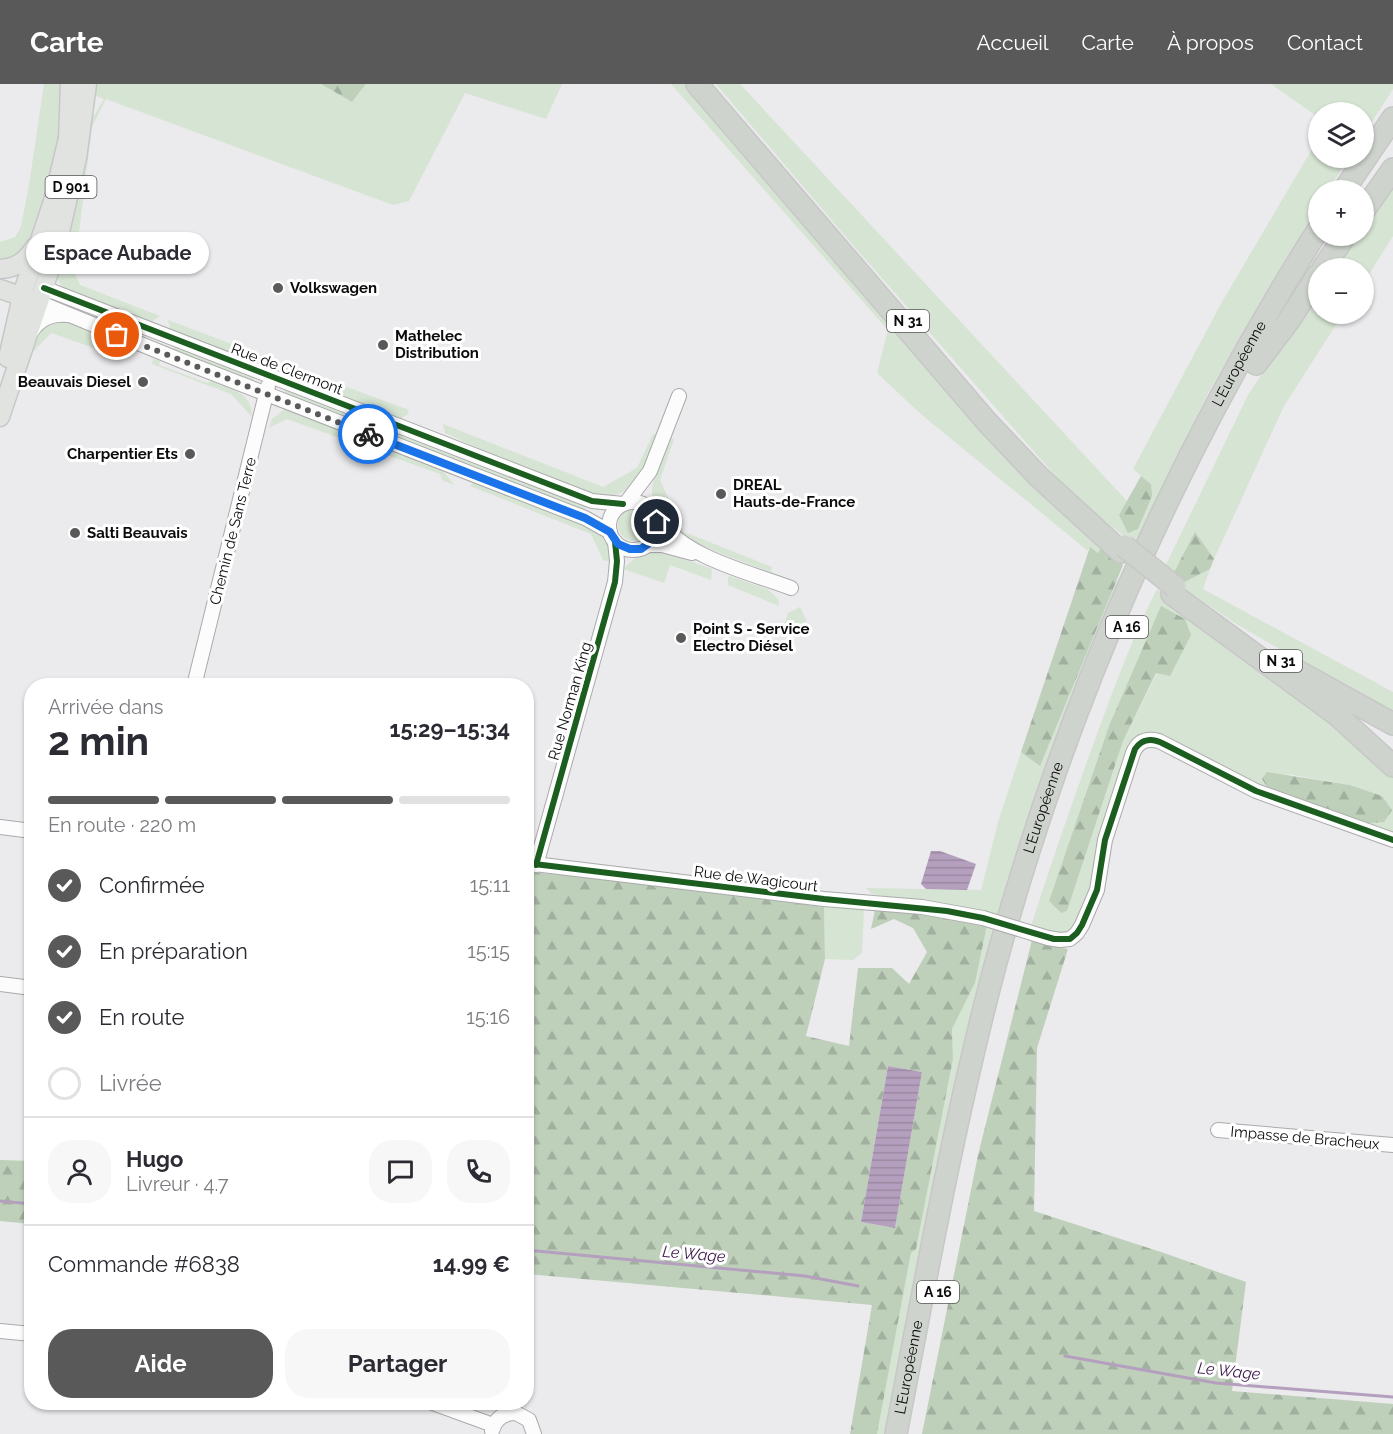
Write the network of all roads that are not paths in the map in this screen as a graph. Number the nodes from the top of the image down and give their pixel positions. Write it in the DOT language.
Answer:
graph roads {
  1 [pos="70,84"];
  2 [pos="76,84"];
  3 [pos="87,84"];
  4 [pos="697,84"];
  5 [pos="707,84"];
  6 [pos="1393,101"];
  7 [pos="1393,118"];
  8 [pos="1374,130"];
  9 [pos="68,141"];
  10 [pos="1393,143"];
  11 [pos="1393,169"];
  12 [pos="1351,180"];
  13 [pos="1368,180"];
  14 [pos="1374,196"];
  15 [pos="40,240"];
  16 [pos="1312,246"];
  17 [pos="1314,246"];
  18 [pos="0,269"];
  19 [pos="0,289"];
  20 [pos="1308,291"];
  21 [pos="33,292"];
  22 [pos="75,318"];
  23 [pos="159,332"];
  24 [pos="24,344"];
  25 [pos="149,349"];
  26 [pos="1256,364"];
  27 [pos="271,376"];
  28 [pos="0,386"];
  29 [pos="266,394"];
  30 [pos="679,396"];
  31 [pos="0,417"];
  32 [pos="650,471"];
  33 [pos="624,503"];
  34 [pos="654,514"];
  35 [pos="613,537"];
  36 [pos="642,547"];
  37 [pos="1123,549"];
  38 [pos="711,558"];
  39 [pos="615,582"];
  40 [pos="791,588"];
  41 [pos="1174,591"];
  42 [pos="1249,649"];
  43 [pos="196,678"];
  44 [pos="1393,724"];
  45 [pos="1393,734"];
  46 [pos="1393,766"];
  47 [pos="0,826"];
  48 [pos="24,830"];
  49 [pos="1393,840"];
  50 [pos="534,854"];
  51 [pos="534,864"];
  52 [pos="0,984"];
  53 [pos="24,987"];
  54 [pos="1218,1130"];
  55 [pos="1393,1145"];
  56 [pos="0,1331"];
  57 [pos="24,1333"];
  58 [pos="448,1410"];
  59 [pos="492,1430"];
  60 [pos="534,1434"];
  61 [pos="896,1434"];
  62 [pos="910,1434"];
  1 -- 9 [label="main road"];
  2 -- 9 [label="main road, D 901"];
  3 -- 21 [label="main road, D 901"];
  4 -- 37 [label="highway, N 31"];
  5 -- 37 [label="highway, N 31"];
  6 -- 8 [label="highway"];
  7 -- 12 [label="highway"];
  9 -- 15 [label="main road, D 901"];
  10 -- 13 [label="highway"];
  11 -- 14 [label="highway"];
  15 -- 18 [label="main road"];
  15 -- 21 [label="main road, D 901"];
  16 -- 61 [label="highway, L'Européenne / A 16"];
  17 -- 26 [label="highway, L'Européenne / A 16"];
  18 -- 21 [label="main road, Rue de Clermont"];
  19 -- 21 [label="main road, Rue de Clermont"];
  20 -- 26 [label="highway"];
  21 -- 22 [label="street, Rue de Clermont"];
  21 -- 23 [label="street, Rue de Clermont"];
  21 -- 24 [label="main road"];
  21 -- 28 [label="main road"];
  22 -- 24 [label="street"];
  22 -- 25 [label="street, Rue de Clermont"];
  23 -- 25 [label="street"];
  23 -- 27 [label="street, Rue de Clermont"];
  24 -- 31 [label="main road"];
  25 -- 29 [label="street, Rue de Clermont"];
  26 -- 62 [label="highway, L'Européenne / A 16"];
  27 -- 29 [label="street, Chemin de Sans Terre"];
  27 -- 33 [label="street, Rue de Clermont"];
  29 -- 35 [label="street, Rue de Clermont"];
  29 -- 43 [label="street, Chemin de Sans Terre"];
  30 -- 32 [label="street"];
  32 -- 33 [label="street"];
  32 -- 34 [label="street"];
  33 -- 34 [label="street"];
  33 -- 35 [label="street"];
  34 -- 36 [label="street"];
  34 -- 38 [label="street"];
  35 -- 36 [label="street"];
  35 -- 39 [label="street, Rue Norman King"];
  36 -- 38 [label="street"];
  36 -- 39 [label="street, Rue Norman King"];
  37 -- 41 [label="highway, N 31"];
  38 -- 40 [label="street"];
  39 -- 50 [label="street, Rue Norman King"];
  41 -- 42 [label="highway, N 31"];
  41 -- 44 [label="highway, N 31"];
  42 -- 45 [label="highway, N 31"];
  42 -- 46 [label="highway"];
  47 -- 48 [label="street"];
  49 -- 51 [label="street, Rue de Wagicourt, bridge"];
  52 -- 53 [label="street"];
  54 -- 55 [label="street, Impasse de Bracheux"];
  56 -- 57 [label="street"];
  58 -- 59 [label="street"];
  59 -- 60 [label="street"];
}
